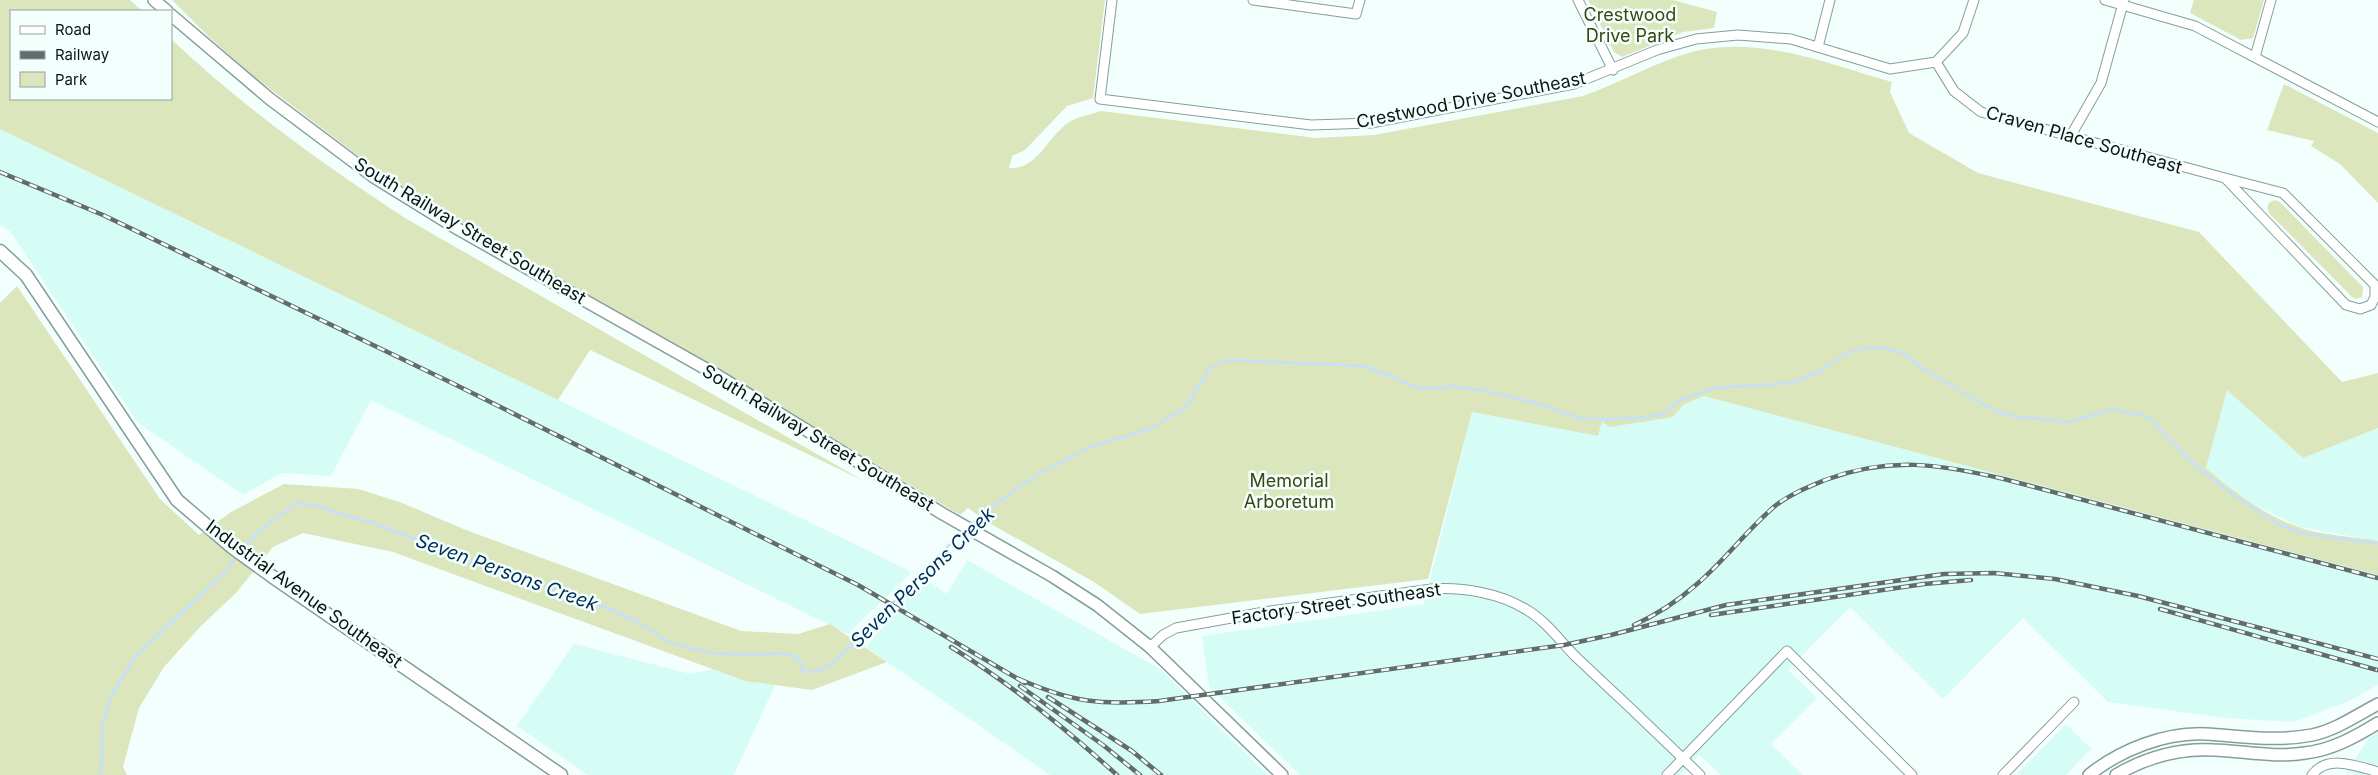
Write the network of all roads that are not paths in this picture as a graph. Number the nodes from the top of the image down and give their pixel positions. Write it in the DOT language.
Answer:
graph roads {
  1 [pos="154,0"];
  2 [pos="1112,0"];
  3 [pos="1253,0"];
  4 [pos="1360,0"];
  5 [pos="1578,0"];
  6 [pos="1830,0"];
  7 [pos="1974,0"];
  8 [pos="2105,0"];
  9 [pos="2271,0"];
  10 [pos="2124,2"];
  11 [pos="166,10"];
  12 [pos="172,16"];
  13 [pos="1818,47"];
  14 [pos="2256,57"];
  15 [pos="1936,62"];
  16 [pos="1612,70"];
  17 [pos="2378,122"];
  18 [pos="2070,137"];
  19 [pos="2224,178"];
  20 [pos="0,251"];
  21 [pos="1150,648"];
  22 [pos="2074,702"];
  23 [pos="2378,704"];
  24 [pos="2378,723"];
  25 [pos="1683,759"];
  26 [pos="2378,772"];
  27 [pos="561,775"];
  28 [pos="1282,775"];
  29 [pos="1667,775"];
  30 [pos="1700,775"];
  31 [pos="1912,775"];
  32 [pos="2003,775"];
  33 [pos="2089,775"];
  34 [pos="2116,775"];
  35 [pos="2312,775"];
  1 -- 11 [label="street"];
  2 -- 16 [label="street, Crestwood Drive Southeast"];
  3 -- 4 [label="street"];
  5 -- 16 [label="street"];
  6 -- 13 [label="street"];
  7 -- 15 [label="street"];
  8 -- 10 [label="street"];
  9 -- 14 [label="street"];
  10 -- 14 [label="street"];
  10 -- 18 [label="street"];
  12 -- 21 [label="street, South Railway Street Southeast"];
  13 -- 15 [label="street, Crestwood Drive Southeast"];
  13 -- 16 [label="street, Crestwood Drive Southeast"];
  14 -- 17 [label="street"];
  15 -- 18 [label="street, Craven Place Southeast"];
  18 -- 19 [label="street, Craven Place Southeast"];
  19 -- 19 [label="street, Craven Place Southeast"];
  20 -- 27 [label="main road, Industrial Avenue Southeast"];
  21 -- 25 [label="street, Factory Street Southeast"];
  21 -- 28 [label="street, South Railway Street Southeast"];
  22 -- 32 [label="street"];
  23 -- 33 [label="street"];
  24 -- 34 [label="street"];
  25 -- 29 [label="street"];
  25 -- 30 [label="street, Factory Street Southeast"];
  25 -- 31 [label="street"];
  26 -- 35 [label="street"];
}
